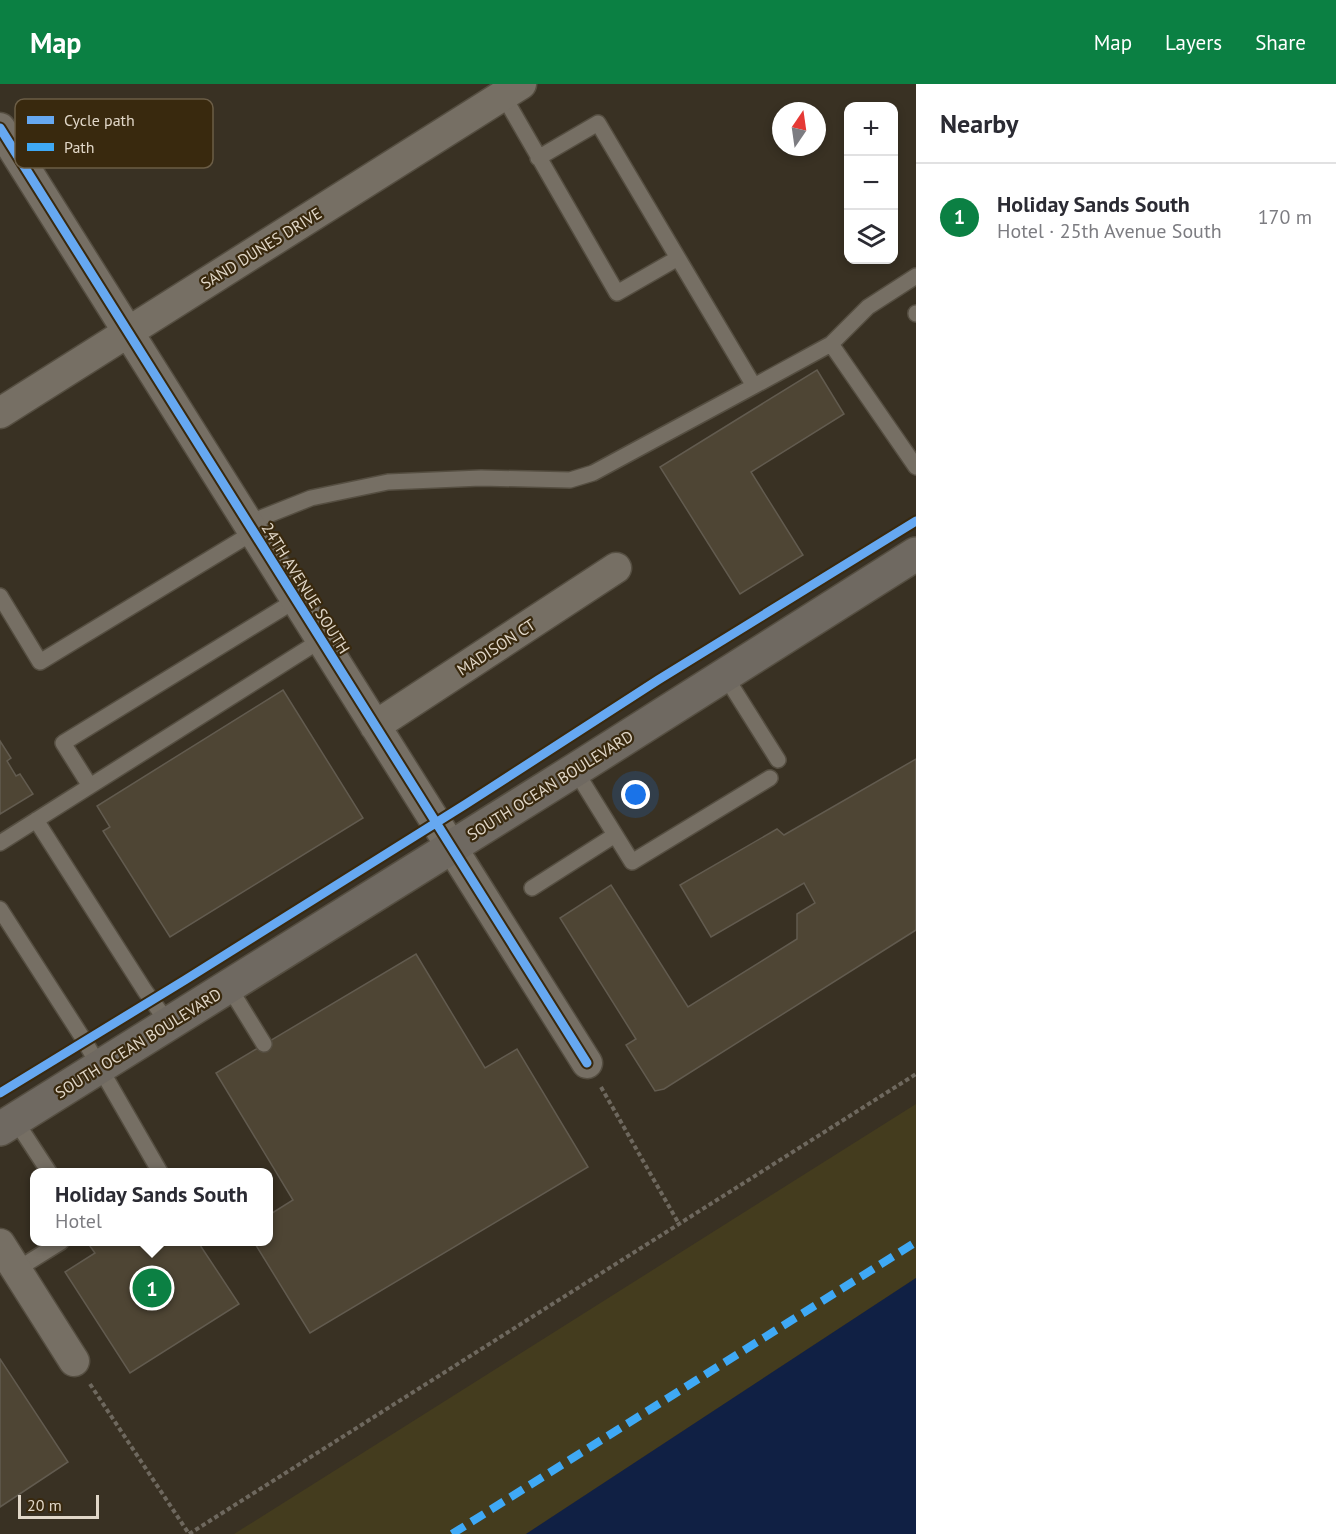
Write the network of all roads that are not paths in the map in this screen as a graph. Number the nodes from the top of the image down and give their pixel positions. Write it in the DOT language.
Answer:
graph roads {
  1 [pos="512,90"];
  2 [pos="0,128"];
  3 [pos="15,152"];
  4 [pos="538,158"];
  5 [pos="25,168"];
  6 [pos="678,258"];
  7 [pos="916,276"];
  8 [pos="128,332"];
  9 [pos="831,345"];
  10 [pos="754,386"];
  11 [pos="0,413"];
  12 [pos="916,467"];
  13 [pos="251,528"];
  14 [pos="910,562"];
  15 [pos="616,568"];
  16 [pos="0,596"];
  17 [pos="296,600"];
  18 [pos="321,640"];
  19 [pos="724,674"];
  20 [pos="375,726"];
  21 [pos="778,760"];
  22 [pos="575,770"];
  23 [pos="770,778"];
  24 [pos="90,786"];
  25 [pos="36,820"];
  26 [pos="615,835"];
  27 [pos="0,843"];
  28 [pos="452,848"];
  29 [pos="532,888"];
  30 [pos="0,909"];
  31 [pos="229,987"];
  32 [pos="169,1024"];
  33 [pos="264,1044"];
  34 [pos="587,1063"];
  35 [pos="100,1067"];
  36 [pos="8,1124"];
  37 [pos="45,1168"];
  38 [pos="157,1168"];
  39 [pos="0,1244"];
  40 [pos="55,1246"];
  41 [pos="16,1270"];
  42 [pos="74,1361"];
  1 -- 4 [label="lane"];
  1 -- 8 [label="street, SAND DUNES DRIVE"];
  2 -- 3 [label="street, 24TH AVENUE SOUTH"];
  4 -- 6 [label="lane"];
  4 -- 6 [label="lane"];
  5 -- 8 [label="street, 24TH AVENUE SOUTH"];
  6 -- 10 [label="lane"];
  7 -- 9 [label="lane"];
  8 -- 11 [label="street, SAND DUNES DRIVE"];
  8 -- 13 [label="street, 24TH AVENUE SOUTH"];
  9 -- 10 [label="lane"];
  9 -- 12 [label="lane"];
  10 -- 13 [label="lane"];
  13 -- 16 [label="lane"];
  13 -- 17 [label="street, 24TH AVENUE SOUTH"];
  14 -- 19 [label="main road, SOUTH OCEAN BOULEVARD"];
  15 -- 20 [label="street, MADISON CT"];
  17 -- 18 [label="street, 24TH AVENUE SOUTH"];
  17 -- 24 [label="lane"];
  18 -- 20 [label="street, 24TH AVENUE SOUTH"];
  18 -- 24 [label="lane"];
  19 -- 21 [label="lane"];
  19 -- 22 [label="main road, SOUTH OCEAN BOULEVARD"];
  20 -- 28 [label="street, 24TH AVENUE SOUTH"];
  22 -- 26 [label="lane"];
  22 -- 28 [label="main road, SOUTH OCEAN BOULEVARD"];
  23 -- 26 [label="lane"];
  24 -- 25 [label="lane"];
  25 -- 27 [label="lane"];
  25 -- 32 [label="lane"];
  26 -- 29 [label="lane"];
  28 -- 31 [label="main road, SOUTH OCEAN BOULEVARD"];
  28 -- 34 [label="street, 24TH AVENUE SOUTH"];
  30 -- 35 [label="lane"];
  31 -- 32 [label="main road, SOUTH OCEAN BOULEVARD"];
  31 -- 33 [label="lane"];
  32 -- 35 [label="main road, SOUTH OCEAN BOULEVARD"];
  35 -- 36 [label="main road, SOUTH OCEAN BOULEVARD"];
  35 -- 38 [label="lane"];
  36 -- 37 [label="lane"];
  39 -- 41 [label="street"];
  40 -- 41 [label="lane"];
  41 -- 42 [label="street"];
}
